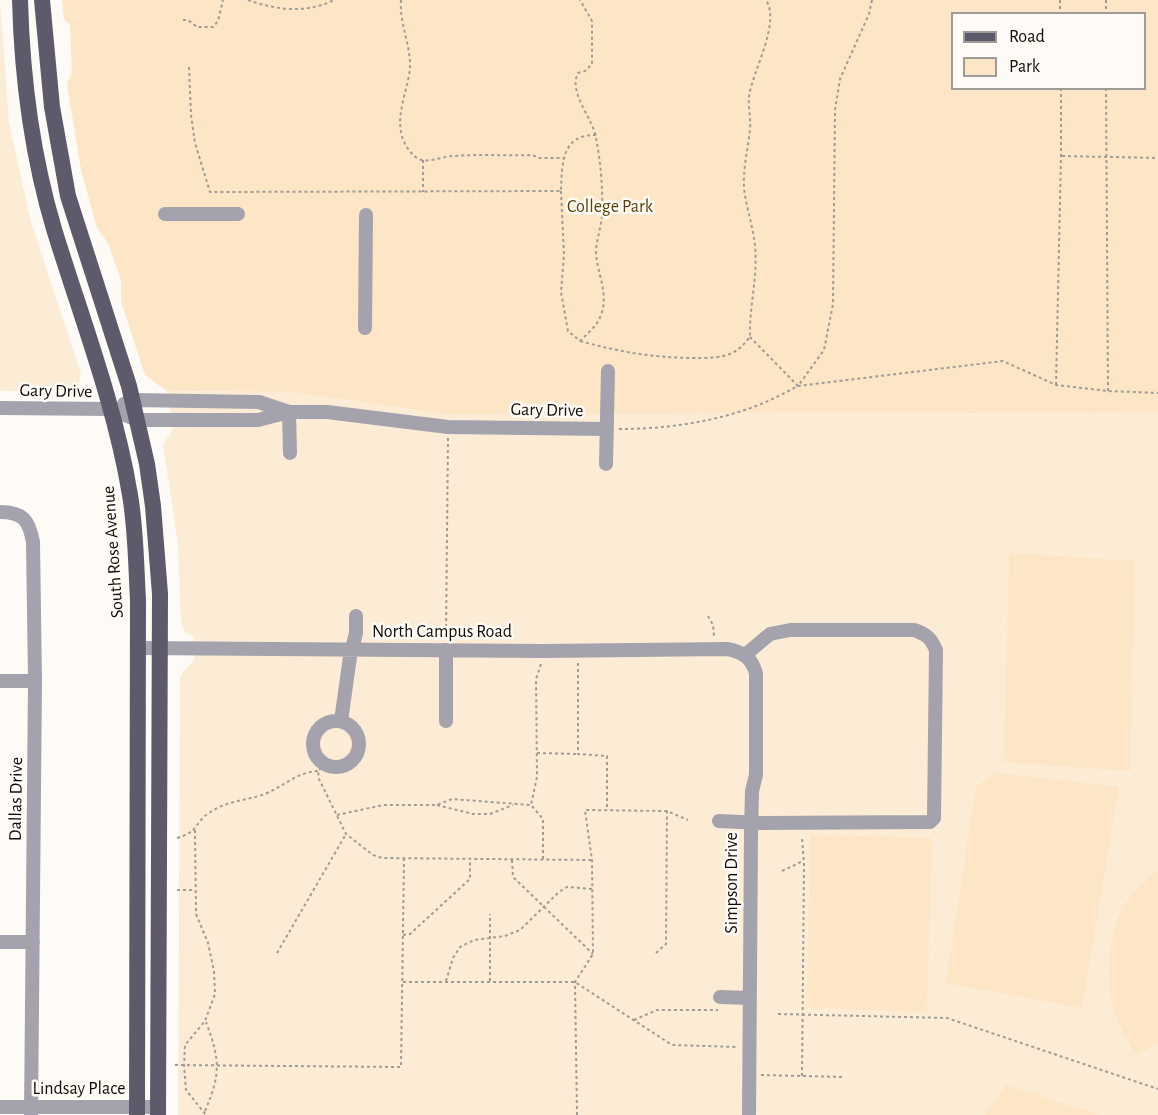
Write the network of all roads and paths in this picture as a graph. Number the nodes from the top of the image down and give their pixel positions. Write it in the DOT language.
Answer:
graph roads {
  1 [pos="20,0"];
  2 [pos="42,0"];
  3 [pos="223,0"];
  4 [pos="248,0"];
  5 [pos="334,0"];
  6 [pos="401,0"];
  7 [pos="580,0"];
  8 [pos="766,0"];
  9 [pos="872,0"];
  10 [pos="183,20"];
  11 [pos="189,67"];
  12 [pos="1061,90"];
  13 [pos="1106,90"];
  14 [pos="596,135"];
  15 [pos="1061,156"];
  16 [pos="1106,156"];
  17 [pos="562,158"];
  18 [pos="1158,158"];
  19 [pos="423,160"];
  20 [pos="561,190"];
  21 [pos="423,192"];
  22 [pos="165,214"];
  23 [pos="238,214"];
  24 [pos="366,215"];
  25 [pos="364,328"];
  26 [pos="750,338"];
  27 [pos="580,341"];
  28 [pos="608,371"];
  29 [pos="1056,385"];
  30 [pos="798,386"];
  31 [pos="1108,391"];
  32 [pos="1158,393"];
  33 [pos="133,400"];
  34 [pos="0,408"];
  35 [pos="111,410"];
  36 [pos="290,412"];
  37 [pos="137,420"];
  38 [pos="448,427"];
  39 [pos="606,429"];
  40 [pos="290,453"];
  41 [pos="606,464"];
  42 [pos="0,512"];
  43 [pos="356,616"];
  44 [pos="708,616"];
  45 [pos="446,633"];
  46 [pos="714,639"];
  47 [pos="138,648"];
  48 [pos="160,648"];
  49 [pos="353,649"];
  50 [pos="446,650"];
  51 [pos="745,655"];
  52 [pos="542,660"];
  53 [pos="578,660"];
  54 [pos="0,681"];
  55 [pos="35,681"];
  56 [pos="341,721"];
  57 [pos="446,721"];
  58 [pos="537,753"];
  59 [pos="578,754"];
  60 [pos="322,768"];
  61 [pos="515,804"];
  62 [pos="438,805"];
  63 [pos="531,805"];
  64 [pos="607,810"];
  65 [pos="667,811"];
  66 [pos="337,814"];
  67 [pos="688,820"];
  68 [pos="719,821"];
  69 [pos="751,823"];
  70 [pos="802,823"];
  71 [pos="195,830"];
  72 [pos="346,834"];
  73 [pos="177,838"];
  74 [pos="404,859"];
  75 [pos="470,859"];
  76 [pos="512,860"];
  77 [pos="543,860"];
  78 [pos="592,860"];
  79 [pos="803,861"];
  80 [pos="782,871"];
  81 [pos="592,889"];
  82 [pos="177,890"];
  83 [pos="195,890"];
  84 [pos="542,908"];
  85 [pos="490,914"];
  86 [pos="403,935"];
  87 [pos="490,938"];
  88 [pos="0,942"];
  89 [pos="33,942"];
  90 [pos="277,953"];
  91 [pos="656,953"];
  92 [pos="593,954"];
  93 [pos="402,981"];
  94 [pos="446,981"];
  95 [pos="490,981"];
  96 [pos="575,981"];
  97 [pos="720,997"];
  98 [pos="750,998"];
  99 [pos="726,1010"];
  100 [pos="778,1014"];
  101 [pos="803,1016"];
  102 [pos="634,1020"];
  103 [pos="205,1021"];
  104 [pos="750,1048"];
  105 [pos="175,1065"];
  106 [pos="184,1065"];
  107 [pos="218,1066"];
  108 [pos="758,1075"];
  109 [pos="802,1076"];
  110 [pos="844,1077"];
  111 [pos="1158,1089"];
  112 [pos="0,1107"];
  113 [pos="31,1111"];
  114 [pos="136,1111"];
  115 [pos="158,1111"];
  116 [pos="205,1111"];
  117 [pos="206,1115"];
  118 [pos="577,1115"];
  119 [pos="749,1115"];
  1 -- 35 [label="main road, South Rose Avenue"];
  2 -- 33 [label="main road"];
  3 -- 10 [label="path"];
  4 -- 5 [label="path"];
  6 -- 19 [label="path"];
  7 -- 14 [label="path"];
  8 -- 26 [label="path"];
  9 -- 30 [label="path"];
  11 -- 21 [label="path"];
  12 -- 15 [label="path"];
  13 -- 16 [label="path"];
  14 -- 17 [label="path"];
  14 -- 27 [label="path"];
  15 -- 16 [label="path"];
  15 -- 29 [label="path"];
  16 -- 18 [label="path"];
  16 -- 31 [label="path"];
  17 -- 19 [label="path"];
  17 -- 20 [label="path"];
  19 -- 21 [label="path"];
  20 -- 21 [label="path"];
  20 -- 27 [label="path"];
  22 -- 23 [label="street"];
  24 -- 25 [label="street"];
  26 -- 27 [label="path"];
  26 -- 30 [label="path"];
  28 -- 39 [label="street"];
  29 -- 30 [label="path"];
  29 -- 31 [label="path"];
  30 -- 39 [label="path, Gary Drive"];
  31 -- 32 [label="path"];
  33 -- 35 [label="street, Gary Drive"];
  33 -- 36 [label="street, Gary Drive"];
  33 -- 37 [label="main road"];
  34 -- 35 [label="street, Gary Drive"];
  35 -- 37 [label="street, Gary Drive"];
  35 -- 47 [label="main road, South Rose Avenue"];
  36 -- 37 [label="street, Gary Drive"];
  36 -- 38 [label="street, Gary Drive"];
  36 -- 40 [label="street"];
  37 -- 48 [label="main road"];
  38 -- 39 [label="street, Gary Drive"];
  38 -- 45 [label="path"];
  39 -- 41 [label="street"];
  42 -- 55 [label="street, Dallas Drive"];
  43 -- 49 [label="street"];
  44 -- 46 [label="path"];
  47 -- 48 [label="street, North Campus Road"];
  47 -- 114 [label="main road, South Rose Avenue"];
  48 -- 49 [label="street, North Campus Road"];
  48 -- 115 [label="main road"];
  49 -- 50 [label="street, North Campus Road"];
  49 -- 56 [label="street"];
  50 -- 51 [label="street, North Campus Road"];
  50 -- 57 [label="street"];
  51 -- 69 [label="street, Simpson Drive"];
  51 -- 70 [label="street"];
  52 -- 58 [label="path"];
  53 -- 59 [label="path"];
  54 -- 55 [label="street"];
  55 -- 89 [label="street, Dallas Drive"];
  56 -- 60 [label="street"];
  56 -- 60 [label="street"];
  58 -- 59 [label="path"];
  58 -- 63 [label="path"];
  59 -- 64 [label="path"];
  60 -- 66 [label="path"];
  60 -- 71 [label="path"];
  61 -- 62 [label="path"];
  61 -- 62 [label="path"];
  61 -- 63 [label="path"];
  62 -- 66 [label="path"];
  63 -- 77 [label="path"];
  64 -- 65 [label="path"];
  64 -- 78 [label="path"];
  65 -- 67 [label="path"];
  65 -- 91 [label="path"];
  66 -- 72 [label="path"];
  68 -- 69 [label="street"];
  69 -- 70 [label="street"];
  69 -- 98 [label="street, Simpson Drive"];
  70 -- 79 [label="path"];
  71 -- 73 [label="path"];
  71 -- 83 [label="path"];
  72 -- 74 [label="path"];
  72 -- 90 [label="path"];
  74 -- 75 [label="path"];
  74 -- 86 [label="path"];
  75 -- 76 [label="path"];
  75 -- 86 [label="path"];
  76 -- 77 [label="path"];
  76 -- 84 [label="path"];
  77 -- 78 [label="path"];
  78 -- 81 [label="path"];
  79 -- 80 [label="path"];
  79 -- 101 [label="path"];
  81 -- 84 [label="path"];
  81 -- 92 [label="path"];
  82 -- 83 [label="path"];
  83 -- 103 [label="path"];
  84 -- 87 [label="path"];
  84 -- 92 [label="path"];
  85 -- 87 [label="path"];
  86 -- 93 [label="path"];
  87 -- 94 [label="path"];
  87 -- 95 [label="path"];
  88 -- 89 [label="street"];
  89 -- 113 [label="street, Dallas Drive"];
  92 -- 96 [label="path"];
  93 -- 94 [label="path"];
  93 -- 107 [label="path"];
  94 -- 95 [label="path"];
  95 -- 96 [label="path"];
  96 -- 102 [label="path"];
  96 -- 118 [label="path"];
  97 -- 98 [label="street"];
  98 -- 104 [label="street, Simpson Drive"];
  99 -- 102 [label="path"];
  100 -- 101 [label="path"];
  101 -- 109 [label="path"];
  101 -- 111 [label="path"];
  102 -- 104 [label="path"];
  103 -- 106 [label="path"];
  103 -- 107 [label="path"];
  104 -- 119 [label="street, Simpson Drive"];
  105 -- 106 [label="path"];
  106 -- 107 [label="path"];
  106 -- 116 [label="path"];
  107 -- 116 [label="path"];
  108 -- 109 [label="path"];
  109 -- 110 [label="path"];
  112 -- 113 [label="street, Lindsay Place"];
  113 -- 114 [label="street, Lindsay Place"];
  114 -- 115 [label="street, Lindsay Place"];
  116 -- 117 [label="path"];
}
